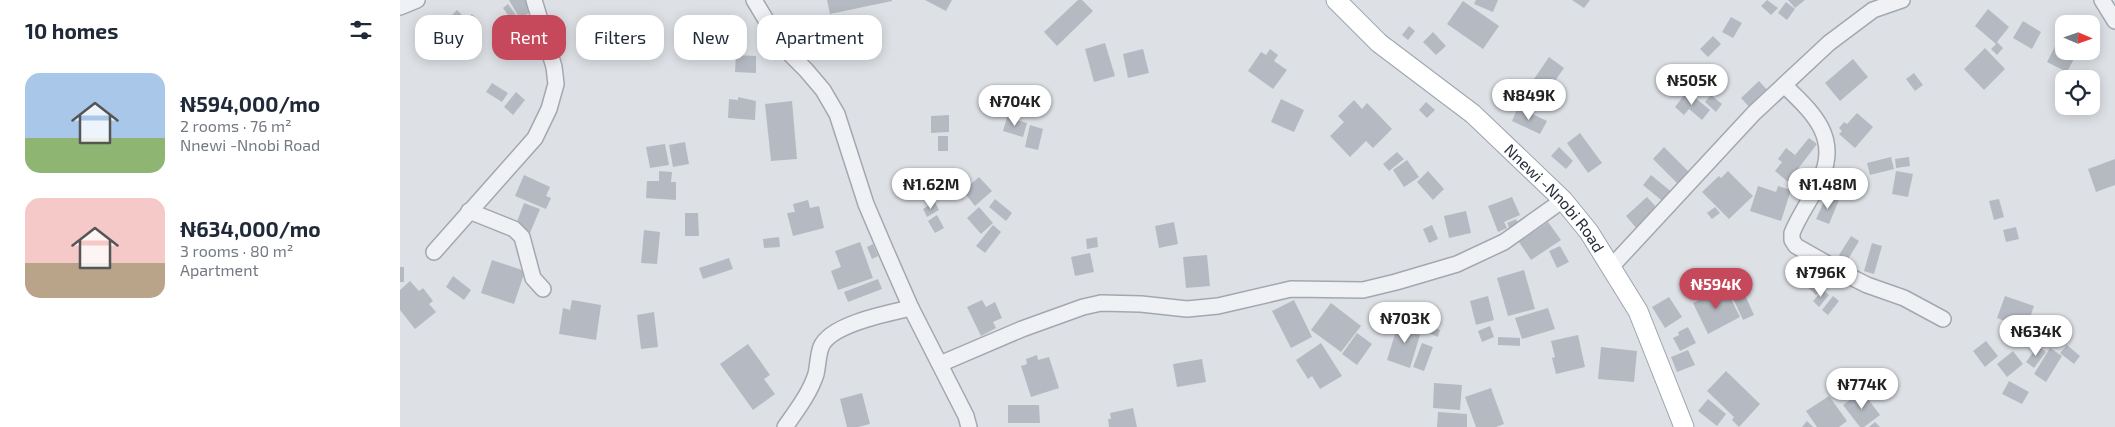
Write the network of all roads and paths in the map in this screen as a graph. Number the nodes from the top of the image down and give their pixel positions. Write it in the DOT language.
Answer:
graph roads {
  1 [pos="417,0"];
  2 [pos="534,0"];
  3 [pos="754,0"];
  4 [pos="1336,0"];
  5 [pos="1902,0"];
  6 [pos="2102,0"];
  7 [pos="400,7"];
  8 [pos="2115,21"];
  9 [pos="1784,85"];
  10 [pos="1564,200"];
  11 [pos="470,211"];
  12 [pos="434,252"];
  13 [pos="1612,266"];
  14 [pos="543,289"];
  15 [pos="911,308"];
  16 [pos="1943,319"];
  17 [pos="940,364"];
  18 [pos="785,427"];
  19 [pos="969,427"];
  20 [pos="1684,427"];
  1 -- 7 [label="street"];
  2 -- 11 [label="street"];
  3 -- 15 [label="street"];
  4 -- 10 [label="main road, Nnewi -Nnobi Road"];
  5 -- 9 [label="street"];
  6 -- 8 [label="street"];
  9 -- 13 [label="street"];
  9 -- 16 [label="street"];
  10 -- 13 [label="main road, Nnewi -Nnobi Road"];
  10 -- 17 [label="street"];
  11 -- 12 [label="street"];
  11 -- 14 [label="street"];
  13 -- 20 [label="main road, Nnewi -Nnobi Road"];
  15 -- 17 [label="street"];
  15 -- 18 [label="street"];
  17 -- 19 [label="street"];
}
